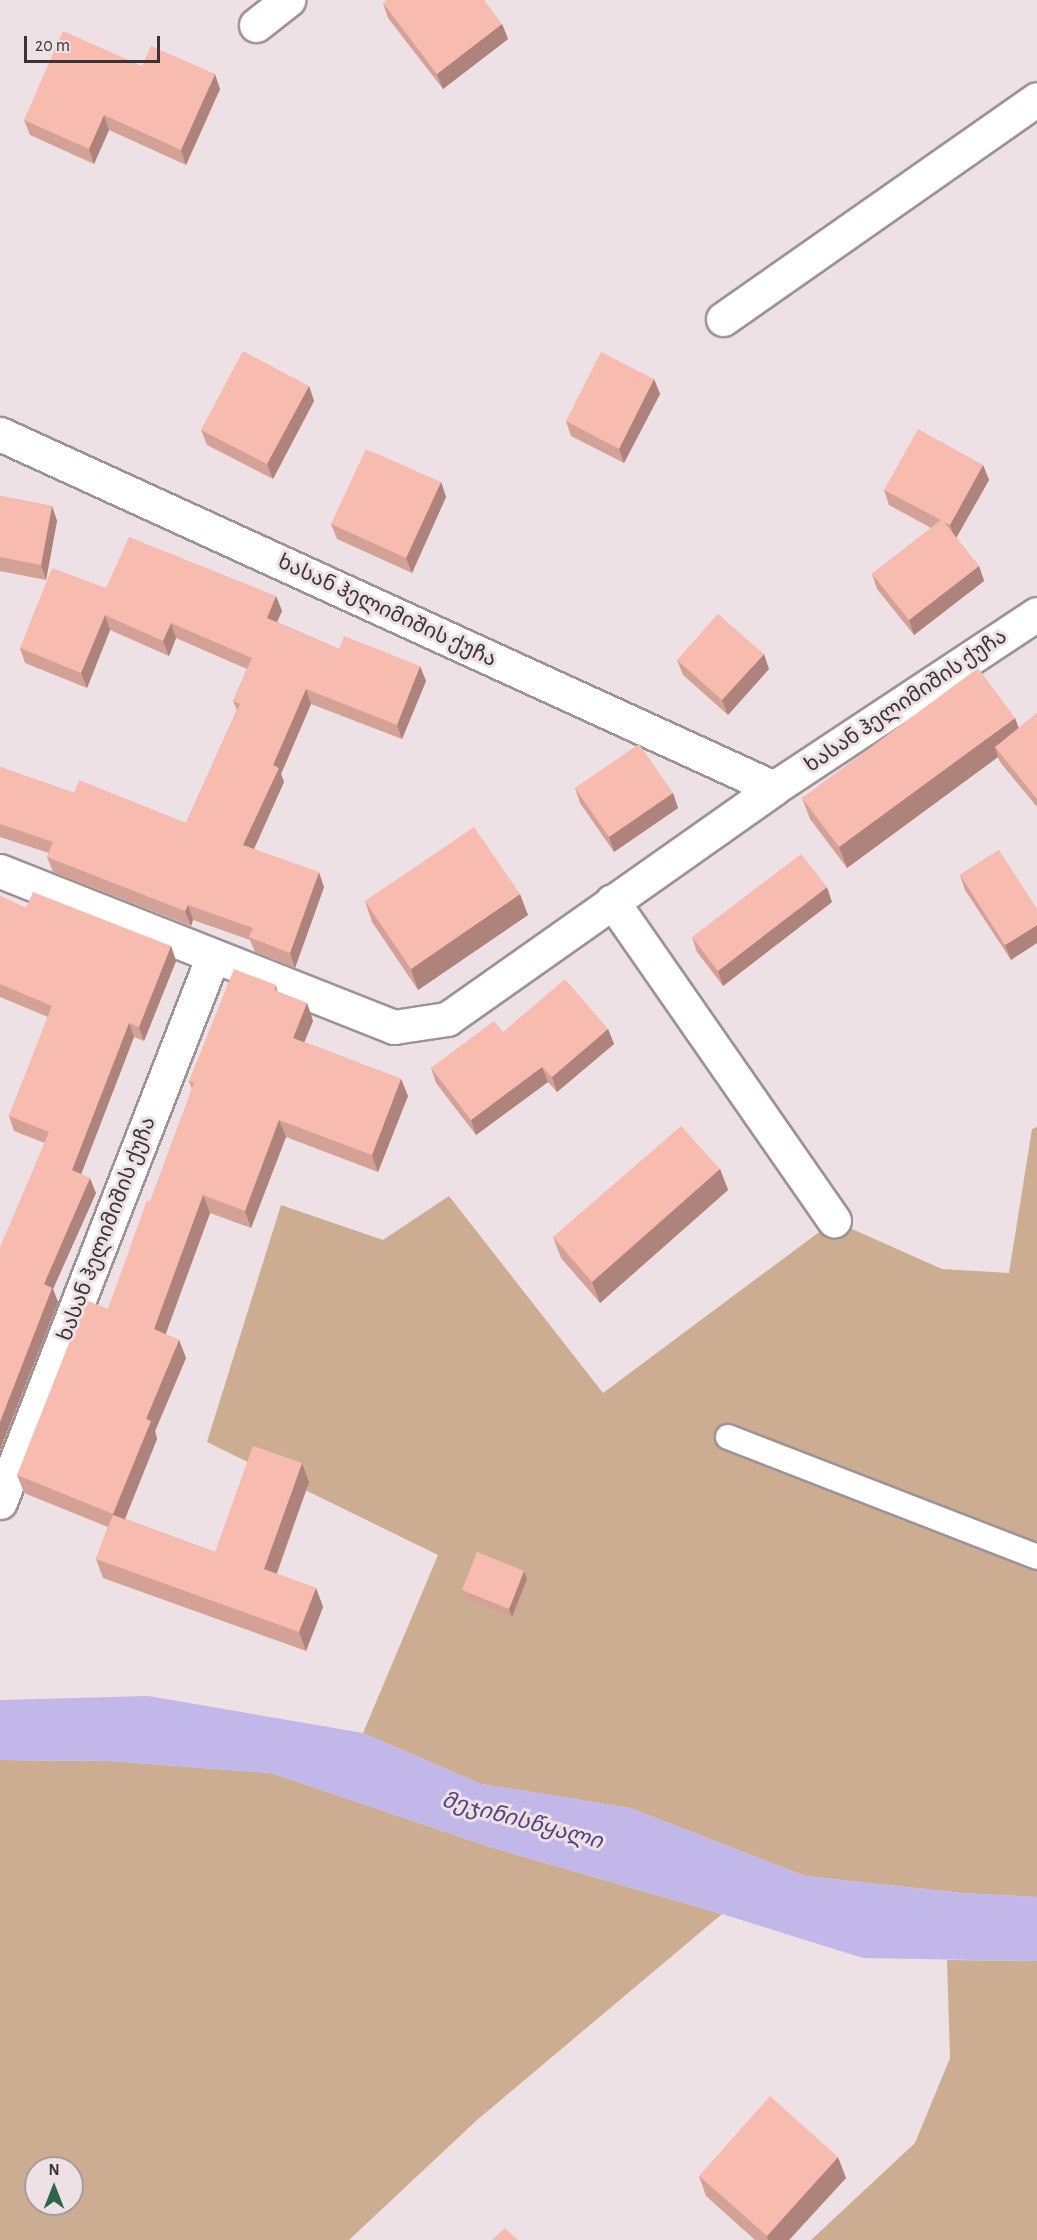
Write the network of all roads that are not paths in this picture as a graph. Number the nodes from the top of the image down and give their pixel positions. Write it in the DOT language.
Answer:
graph roads {
  1 [pos="288,0"];
  2 [pos="256,25"];
  3 [pos="1037,99"];
  4 [pos="723,319"];
  5 [pos="0,434"];
  6 [pos="1037,614"];
  7 [pos="774,788"];
  8 [pos="0,871"];
  9 [pos="612,901"];
  10 [pos="213,956"];
  11 [pos="834,1221"];
  12 [pos="728,1437"];
  13 [pos="0,1502"];
  14 [pos="1037,1557"];
  1 -- 2 [label="street"];
  3 -- 4 [label="street"];
  5 -- 7 [label="street, ხასან ჰელიმიშის ქუჩა"];
  6 -- 7 [label="street, ხასან ჰელიმიშის ქუჩა"];
  7 -- 9 [label="street, ხასან ჰელიმიშის ქუჩა"];
  8 -- 10 [label="street, ხასან ჰელიმიშის ქუჩა"];
  9 -- 10 [label="street, ხასან ჰელიმიშის ქუჩა"];
  9 -- 11 [label="street"];
  10 -- 13 [label="street, ხასან ჰელიმიშის ქუჩა"];
  12 -- 14 [label="lane"];
}
